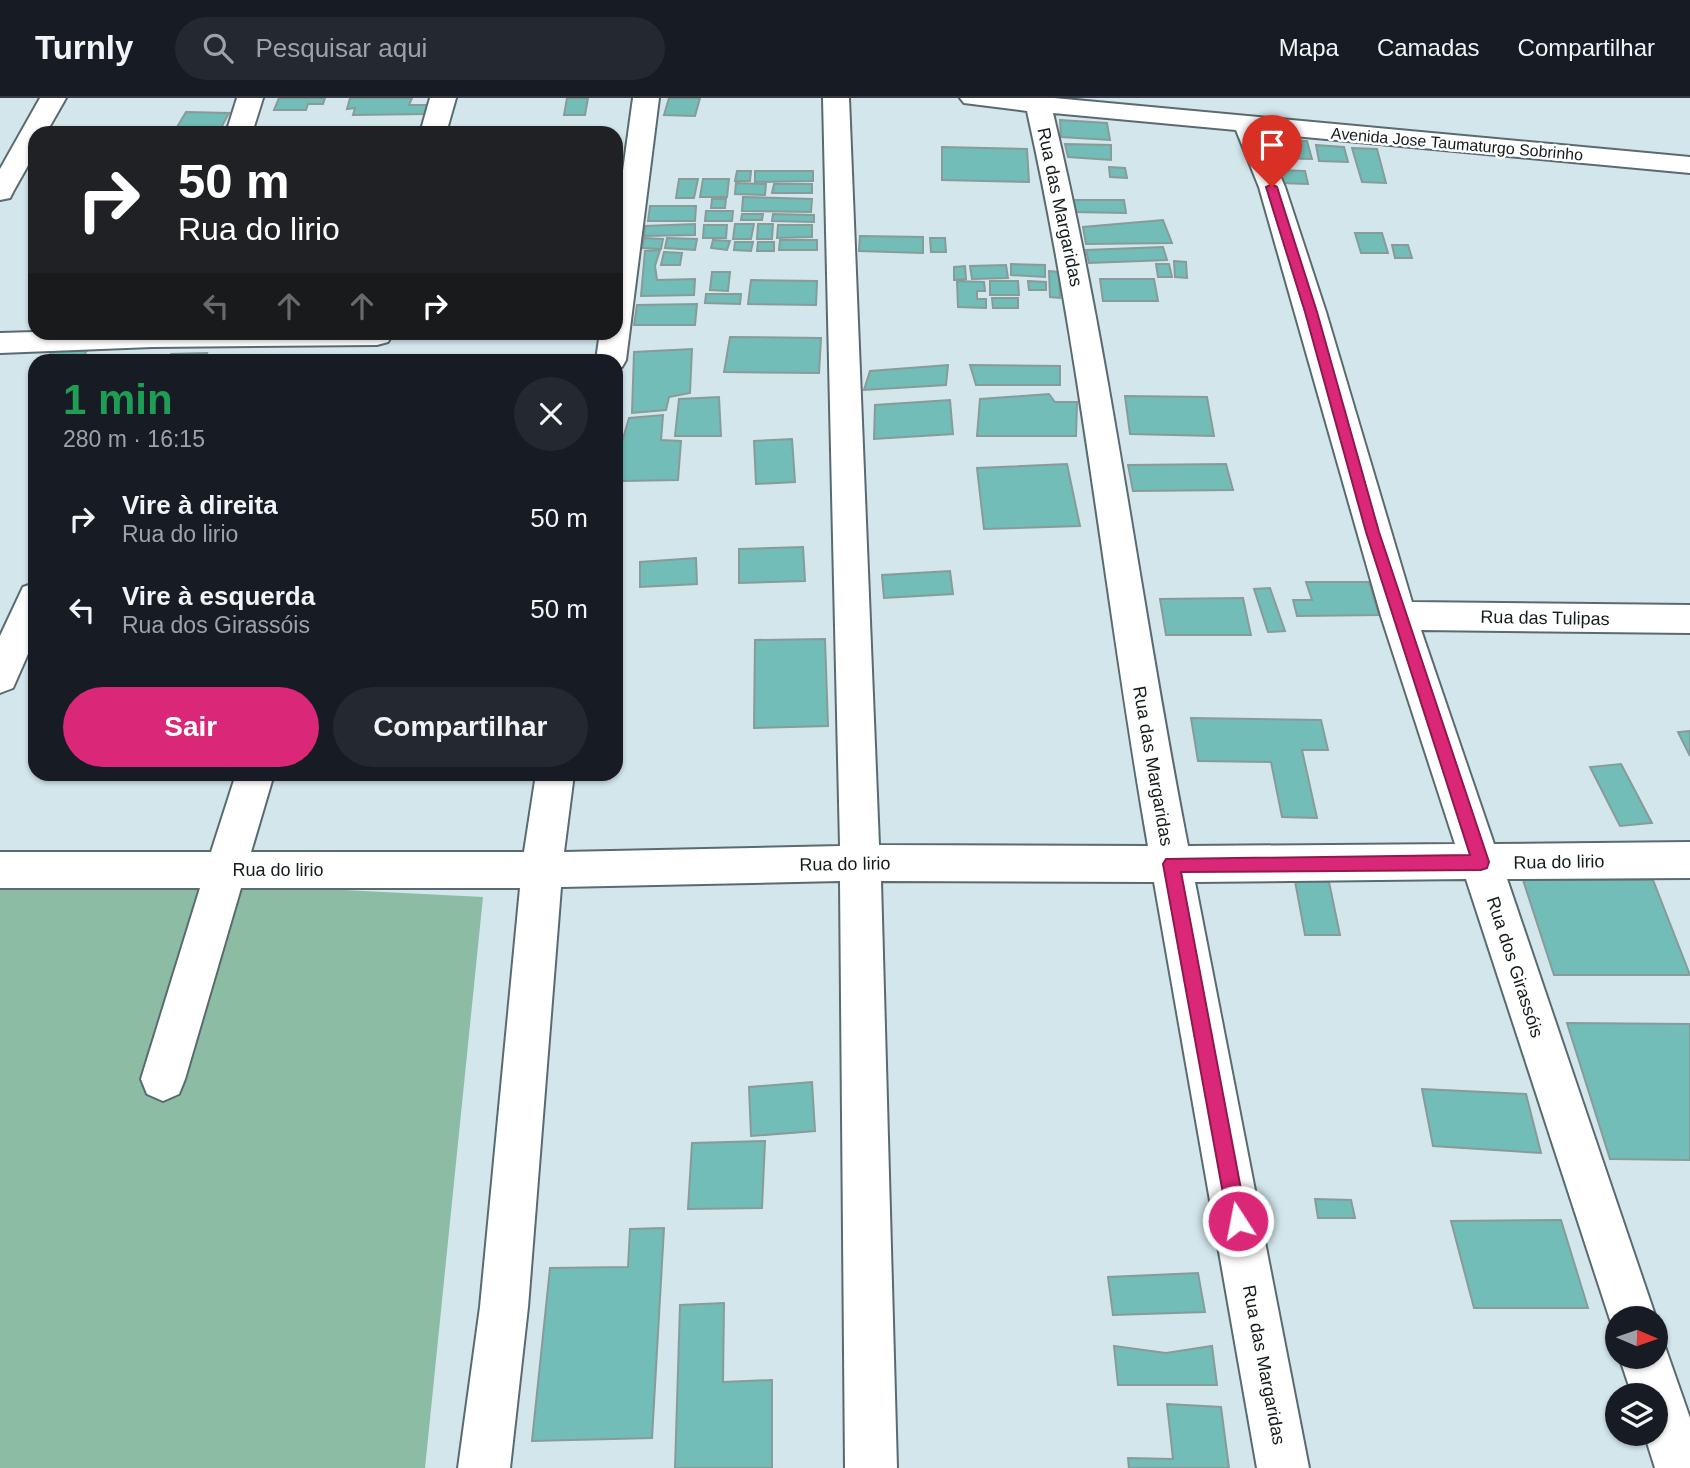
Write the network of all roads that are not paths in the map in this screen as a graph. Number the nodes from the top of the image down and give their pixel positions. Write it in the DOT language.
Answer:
graph roads {
  1 [pos="53,98"];
  2 [pos="250,98"];
  3 [pos="443,98"];
  4 [pos="646,98"];
  5 [pos="836,98"];
  6 [pos="973,98"];
  7 [pos="1038,105"];
  8 [pos="1247,124"];
  9 [pos="37,126"];
  10 [pos="241,126"];
  11 [pos="435,126"];
  12 [pos="28,142"];
  13 [pos="1690,165"];
  14 [pos="0,192"];
  15 [pos="623,273"];
  16 [pos="0,343"];
  17 [pos="149,343"];
  18 [pos="375,343"];
  19 [pos="28,612"];
  20 [pos="1399,616"];
  21 [pos="1690,620"];
  22 [pos="0,678"];
  23 [pos="253,781"];
  24 [pos="554,781"];
  25 [pos="1690,860"];
  26 [pos="1481,862"];
  27 [pos="860,863"];
  28 [pos="1171,864"];
  29 [pos="0,870"];
  30 [pos="228,870"];
  31 [pos="542,870"];
  32 [pos="163,1079"];
  33 [pos="1628,1306"];
  34 [pos="1648,1369"];
  35 [pos="484,1468"];
  36 [pos="871,1468"];
  37 [pos="1283,1468"];
  38 [pos="1682,1468"];
  1 -- 9 [label="street"];
  2 -- 10 [label="street"];
  3 -- 11 [label="street"];
  4 -- 15 [label="street"];
  5 -- 27 [label="street"];
  6 -- 7 [label="street, Avenida Jose Taumaturgo Sobrinho"];
  7 -- 8 [label="street, Avenida Jose Taumaturgo Sobrinho"];
  7 -- 28 [label="street, Rua das Margaridas"];
  8 -- 13 [label="street, Avenida Jose Taumaturgo Sobrinho"];
  8 -- 20 [label="street"];
  12 -- 14 [label="street"];
  16 -- 17 [label="street"];
  17 -- 18 [label="street"];
  19 -- 22 [label="street"];
  20 -- 21 [label="street, Rua das Tulipas"];
  20 -- 26 [label="street, Rua dos Girassóis"];
  23 -- 30 [label="street"];
  24 -- 31 [label="street"];
  25 -- 26 [label="street, Rua do lirio"];
  26 -- 28 [label="street, Rua do lirio"];
  26 -- 33 [label="street, Rua dos Girassóis"];
  27 -- 28 [label="street, Rua do lirio"];
  27 -- 31 [label="street, Rua do lirio"];
  27 -- 36 [label="street"];
  28 -- 37 [label="street, Rua das Margaridas"];
  29 -- 30 [label="street, Rua do lirio"];
  30 -- 31 [label="street, Rua do lirio"];
  30 -- 32 [label="street"];
  31 -- 35 [label="street"];
  34 -- 38 [label="street"];
}
